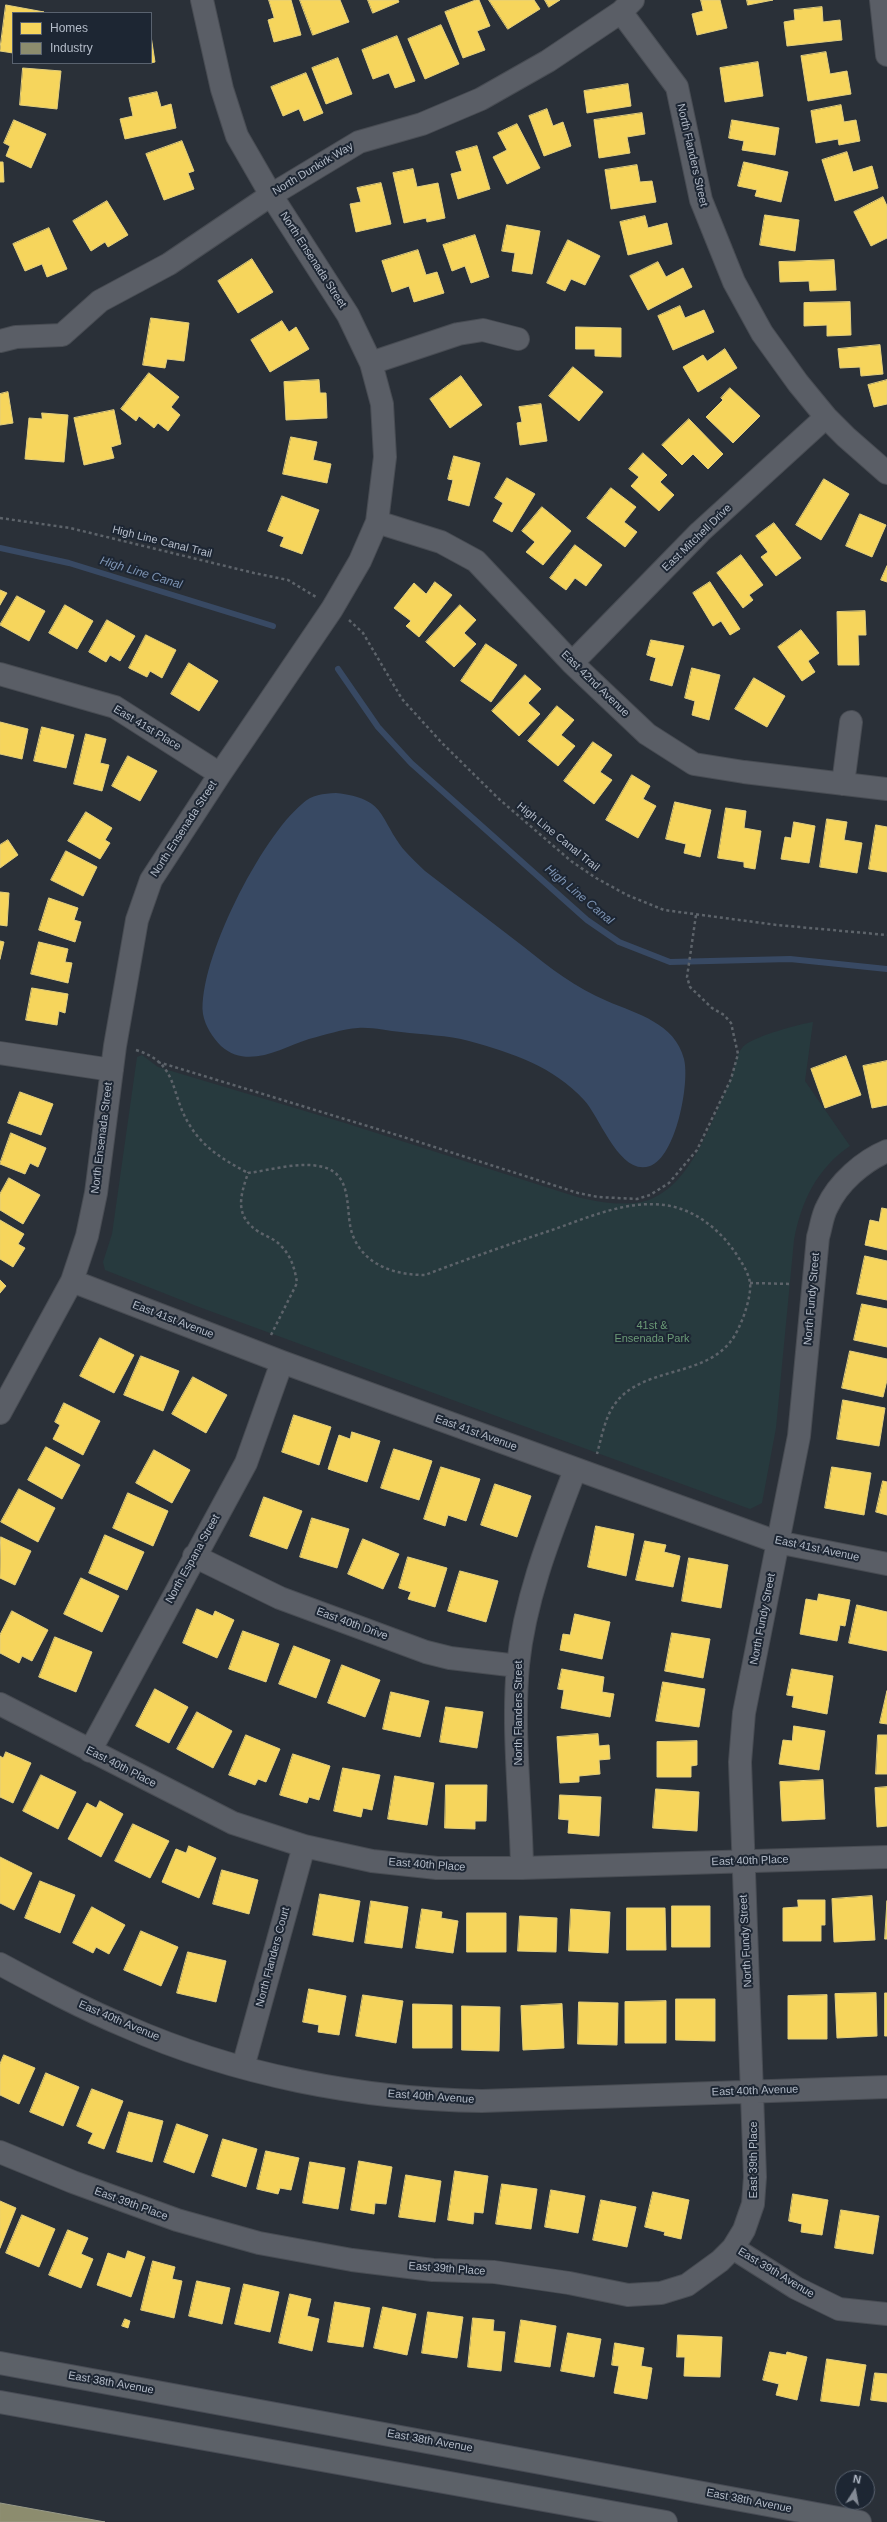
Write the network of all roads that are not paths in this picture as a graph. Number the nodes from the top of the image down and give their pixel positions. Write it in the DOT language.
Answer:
graph roads {
  1 [pos="202,0"];
  2 [pos="881,0"];
  3 [pos="627,6"];
  4 [pos="887,55"];
  5 [pos="271,195"];
  6 [pos="518,339"];
  7 [pos="0,340"];
  8 [pos="371,363"];
  9 [pos="826,417"];
  10 [pos="887,473"];
  11 [pos="377,522"];
  12 [pos="572,663"];
  13 [pos="0,674"];
  14 [pos="851,722"];
  15 [pos="220,774"];
  16 [pos="843,784"];
  17 [pos="887,789"];
  18 [pos="0,1052"];
  19 [pos="112,1070"];
  20 [pos="887,1151"];
  21 [pos="72,1281"];
  22 [pos="282,1362"];
  23 [pos="0,1413"];
  24 [pos="575,1470"];
  25 [pos="777,1542"];
  26 [pos="194,1556"];
  27 [pos="887,1564"];
  28 [pos="518,1666"];
  29 [pos="0,1704"];
  30 [pos="90,1751"];
  31 [pos="304,1846"];
  32 [pos="887,1857"];
  33 [pos="742,1861"];
  34 [pos="522,1868"];
  35 [pos="0,1964"];
  36 [pos="243,2067"];
  37 [pos="887,2087"];
  38 [pos="753,2092"];
  39 [pos="0,2152"];
  40 [pos="734,2248"];
  41 [pos="887,2314"];
  42 [pos="0,2363"];
  43 [pos="0,2402"];
  44 [pos="666,2522"];
  45 [pos="860,2522"];
  1 -- 5 [label="street, North Ensenada Street"];
  2 -- 4 [label="street"];
  3 -- 5 [label="street, North Dunkirk Way"];
  3 -- 9 [label="street, North Flanders Street"];
  5 -- 7 [label="street, North Dunkirk Way"];
  5 -- 8 [label="street, North Ensenada Street"];
  6 -- 8 [label="street"];
  8 -- 11 [label="street, North Ensenada Street"];
  9 -- 10 [label="street, North Flanders Street"];
  9 -- 12 [label="street, East Mitchell Drive"];
  11 -- 12 [label="street, East 42nd Avenue"];
  11 -- 15 [label="street, North Ensenada Street"];
  12 -- 16 [label="street, East 42nd Avenue"];
  13 -- 15 [label="street, East 41st Place"];
  14 -- 16 [label="street"];
  15 -- 19 [label="street, North Ensenada Street"];
  16 -- 17 [label="street, East 42nd Avenue"];
  18 -- 19 [label="street"];
  19 -- 21 [label="street, North Ensenada Street"];
  20 -- 25 [label="street, North Fundy Street"];
  21 -- 22 [label="street, East 41st Avenue"];
  21 -- 23 [label="street, North Ensenada Street"];
  22 -- 24 [label="street, East 41st Avenue"];
  22 -- 26 [label="street, North Espana Street"];
  24 -- 25 [label="street, East 41st Avenue"];
  24 -- 28 [label="street, North Flanders Street"];
  25 -- 27 [label="street, East 41st Avenue"];
  25 -- 33 [label="street, North Fundy Street"];
  26 -- 28 [label="street, East 40th Drive"];
  26 -- 30 [label="street, North Espana Street"];
  28 -- 34 [label="street, North Flanders Street"];
  29 -- 30 [label="street, East 40th Place"];
  30 -- 31 [label="street, East 40th Place"];
  31 -- 34 [label="street, East 40th Place"];
  31 -- 36 [label="street, North Flanders Court"];
  32 -- 33 [label="street, East 40th Place"];
  33 -- 34 [label="street, East 40th Place"];
  33 -- 38 [label="street, North Fundy Street"];
  35 -- 36 [label="street, East 40th Avenue"];
  36 -- 38 [label="street, East 40th Avenue"];
  37 -- 38 [label="street, East 40th Avenue"];
  38 -- 40 [label="street, East 39th Place"];
  39 -- 40 [label="street, East 39th Place"];
  40 -- 41 [label="street, East 39th Avenue"];
  42 -- 45 [label="main road, East 38th Avenue"];
  43 -- 44 [label="main road"];
}
